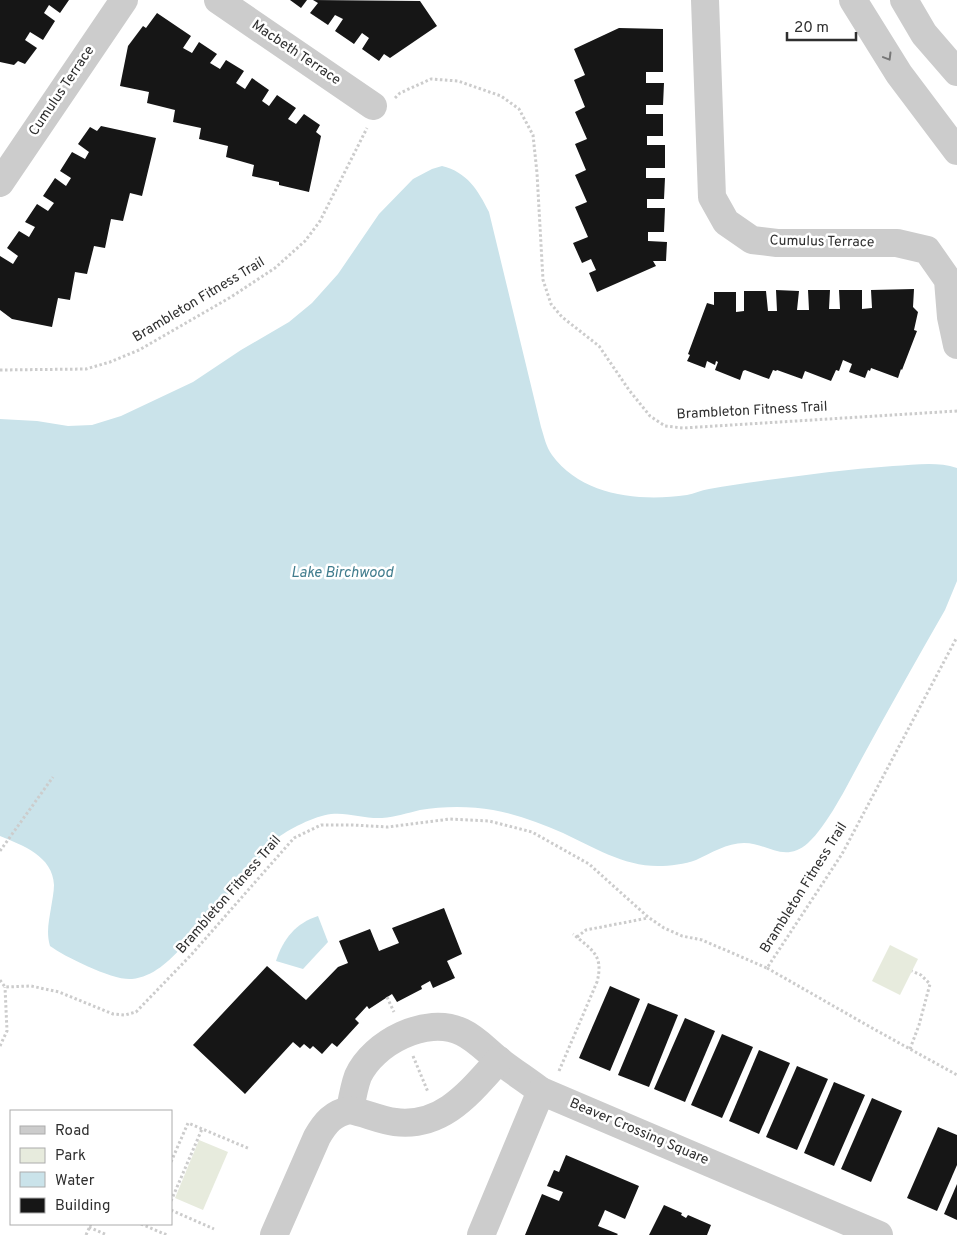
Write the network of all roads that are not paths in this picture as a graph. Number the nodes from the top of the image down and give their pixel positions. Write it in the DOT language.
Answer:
graph roads {
  1 [pos="124,0"];
  2 [pos="218,0"];
  3 [pos="705,0"];
  4 [pos="853,0"];
  5 [pos="904,0"];
  6 [pos="957,72"];
  7 [pos="379,110"];
  8 [pos="957,151"];
  9 [pos="0,183"];
  10 [pos="957,344"];
  11 [pos="499,1060"];
  12 [pos="550,1082"];
  13 [pos="350,1110"];
  14 [pos="274,1235"];
  15 [pos="481,1235"];
  16 [pos="879,1235"];
  1 -- 9 [label="street, Cumulus Terrace"];
  2 -- 7 [label="street, Macbeth Terrace"];
  3 -- 10 [label="street, Cumulus Terrace"];
  4 -- 8 [label="street, one-way"];
  5 -- 6 [label="street"];
  11 -- 12 [label="street, Beaver Crossing Square"];
  11 -- 13 [label="street"];
  11 -- 13 [label="street, Beaver Crossing Square"];
  12 -- 15 [label="street"];
  12 -- 16 [label="street, Beaver Crossing Square"];
  13 -- 14 [label="street"];
}
